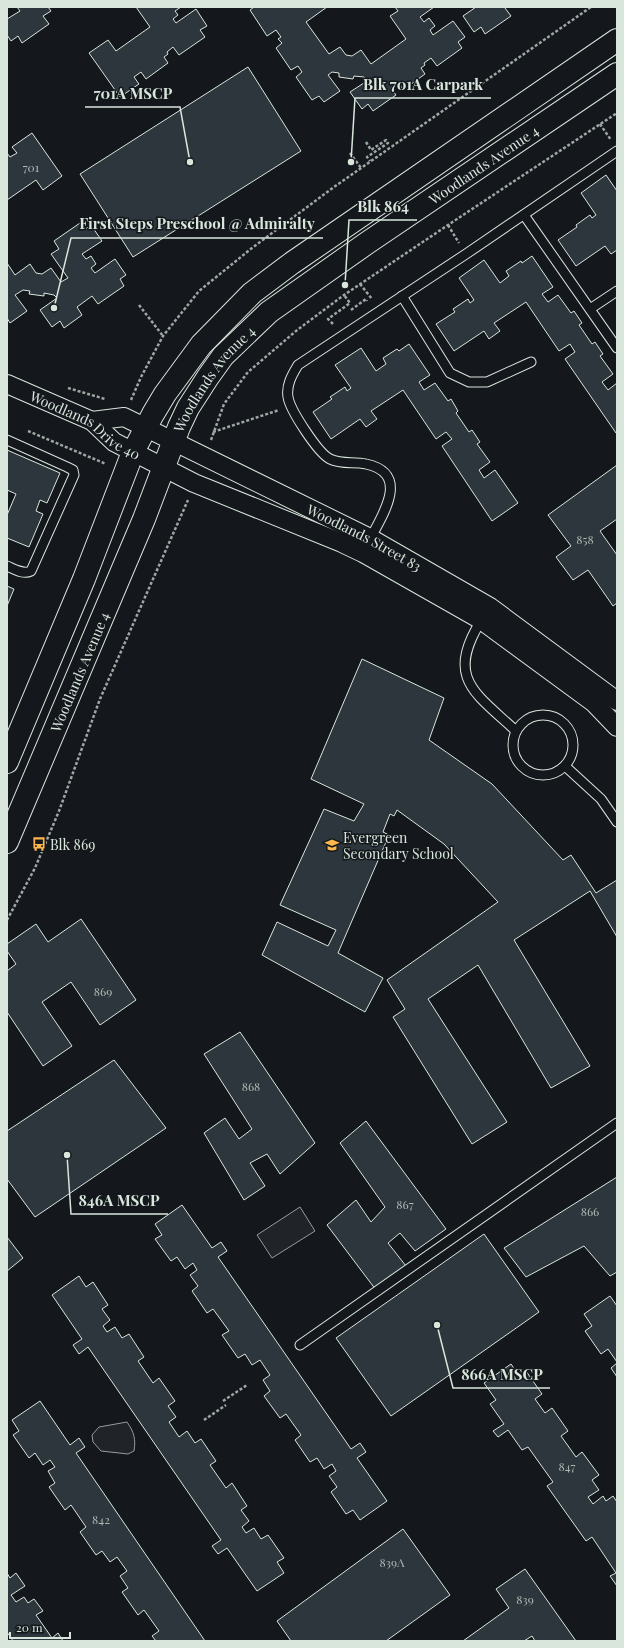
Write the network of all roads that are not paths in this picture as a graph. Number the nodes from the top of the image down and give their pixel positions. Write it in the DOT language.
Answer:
graph roads {
  1 [pos="617,40"];
  2 [pos="617,74"];
  3 [pos="617,151"];
  4 [pos="524,215"];
  5 [pos="617,291"];
  6 [pos="402,296"];
  7 [pos="590,309"];
  8 [pos="617,348"];
  9 [pos="531,362"];
  10 [pos="7,384"];
  11 [pos="92,422"];
  12 [pos="146,427"];
  13 [pos="7,440"];
  14 [pos="174,442"];
  15 [pos="133,452"];
  16 [pos="164,467"];
  17 [pos="367,546"];
  18 [pos="7,566"];
  19 [pos="485,614"];
  20 [pos="617,701"];
  21 [pos="617,727"];
  22 [pos="516,731"];
  23 [pos="7,762"];
  24 [pos="565,766"];
  25 [pos="617,822"];
  26 [pos="7,842"];
  27 [pos="617,1123"];
  28 [pos="300,1345"];
  1 -- 12 [label="main road, Woodlands Avenue 4"];
  2 -- 14 [label="main road, Woodlands Avenue 4"];
  3 -- 4 [label="lane"];
  4 -- 6 [label="lane"];
  4 -- 7 [label="lane"];
  5 -- 7 [label="lane"];
  6 -- 9 [label="lane"];
  6 -- 17 [label="lane"];
  7 -- 8 [label="lane"];
  10 -- 11 [label="street, Woodlands Drive 40"];
  11 -- 12 [label="street, Woodlands Street 83"];
  11 -- 15 [label="street, Woodlands Drive 40"];
  12 -- 14 [label="street, Woodlands Street 83"];
  12 -- 15 [label="main road, Woodlands Avenue 4"];
  13 -- 18 [label="lane"];
  14 -- 16 [label="main road, Woodlands Avenue 4"];
  14 -- 17 [label="street, Woodlands Street 83"];
  15 -- 16 [label="street, Woodlands Drive 40"];
  15 -- 23 [label="main road, Woodlands Avenue 4"];
  16 -- 17 [label="street, Woodlands Street 83"];
  16 -- 26 [label="main road, Woodlands Avenue 4"];
  17 -- 19 [label="street, Woodlands Street 83"];
  19 -- 20 [label="street, Woodlands Street 83"];
  19 -- 21 [label="street, Woodlands Street 83"];
  19 -- 22 [label="lane"];
  22 -- 24 [label="lane"];
  22 -- 24 [label="lane"];
  24 -- 25 [label="lane"];
  27 -- 28 [label="lane"];
}
